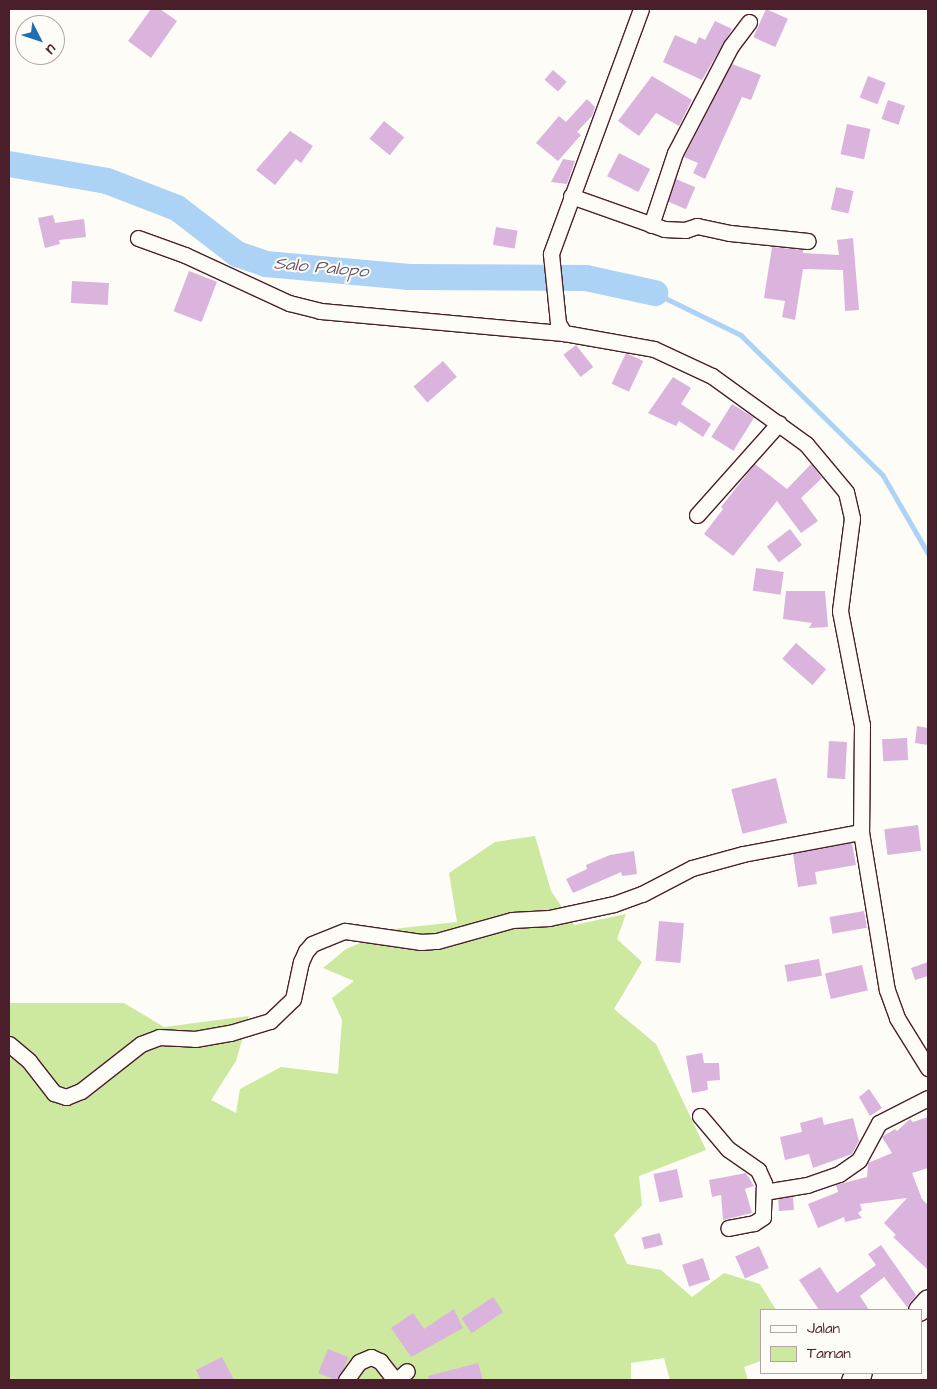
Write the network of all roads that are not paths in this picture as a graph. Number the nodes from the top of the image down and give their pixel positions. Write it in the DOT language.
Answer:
graph roads {
  1 [pos="641,9"];
  2 [pos="749,22"];
  3 [pos="571,196"];
  4 [pos="651,225"];
  5 [pos="138,238"];
  6 [pos="808,241"];
  7 [pos="561,328"];
  8 [pos="779,423"];
  9 [pos="697,515"];
  10 [pos="861,832"];
  11 [pos="9,1044"];
  12 [pos="928,1068"];
  13 [pos="928,1098"];
  14 [pos="700,1116"];
  15 [pos="764,1192"];
  16 [pos="728,1228"];
  17 [pos="400,1377"];
  18 [pos="346,1380"];
  1 -- 3 [label="street"];
  2 -- 4 [label="street"];
  3 -- 4 [label="street"];
  3 -- 7 [label="street"];
  4 -- 6 [label="street"];
  5 -- 7 [label="street"];
  7 -- 8 [label="street"];
  8 -- 9 [label="street"];
  8 -- 10 [label="street"];
  10 -- 11 [label="street"];
  10 -- 12 [label="street"];
  13 -- 15 [label="street"];
  14 -- 15 [label="street"];
  15 -- 16 [label="street"];
  17 -- 18 [label="street"];
}
